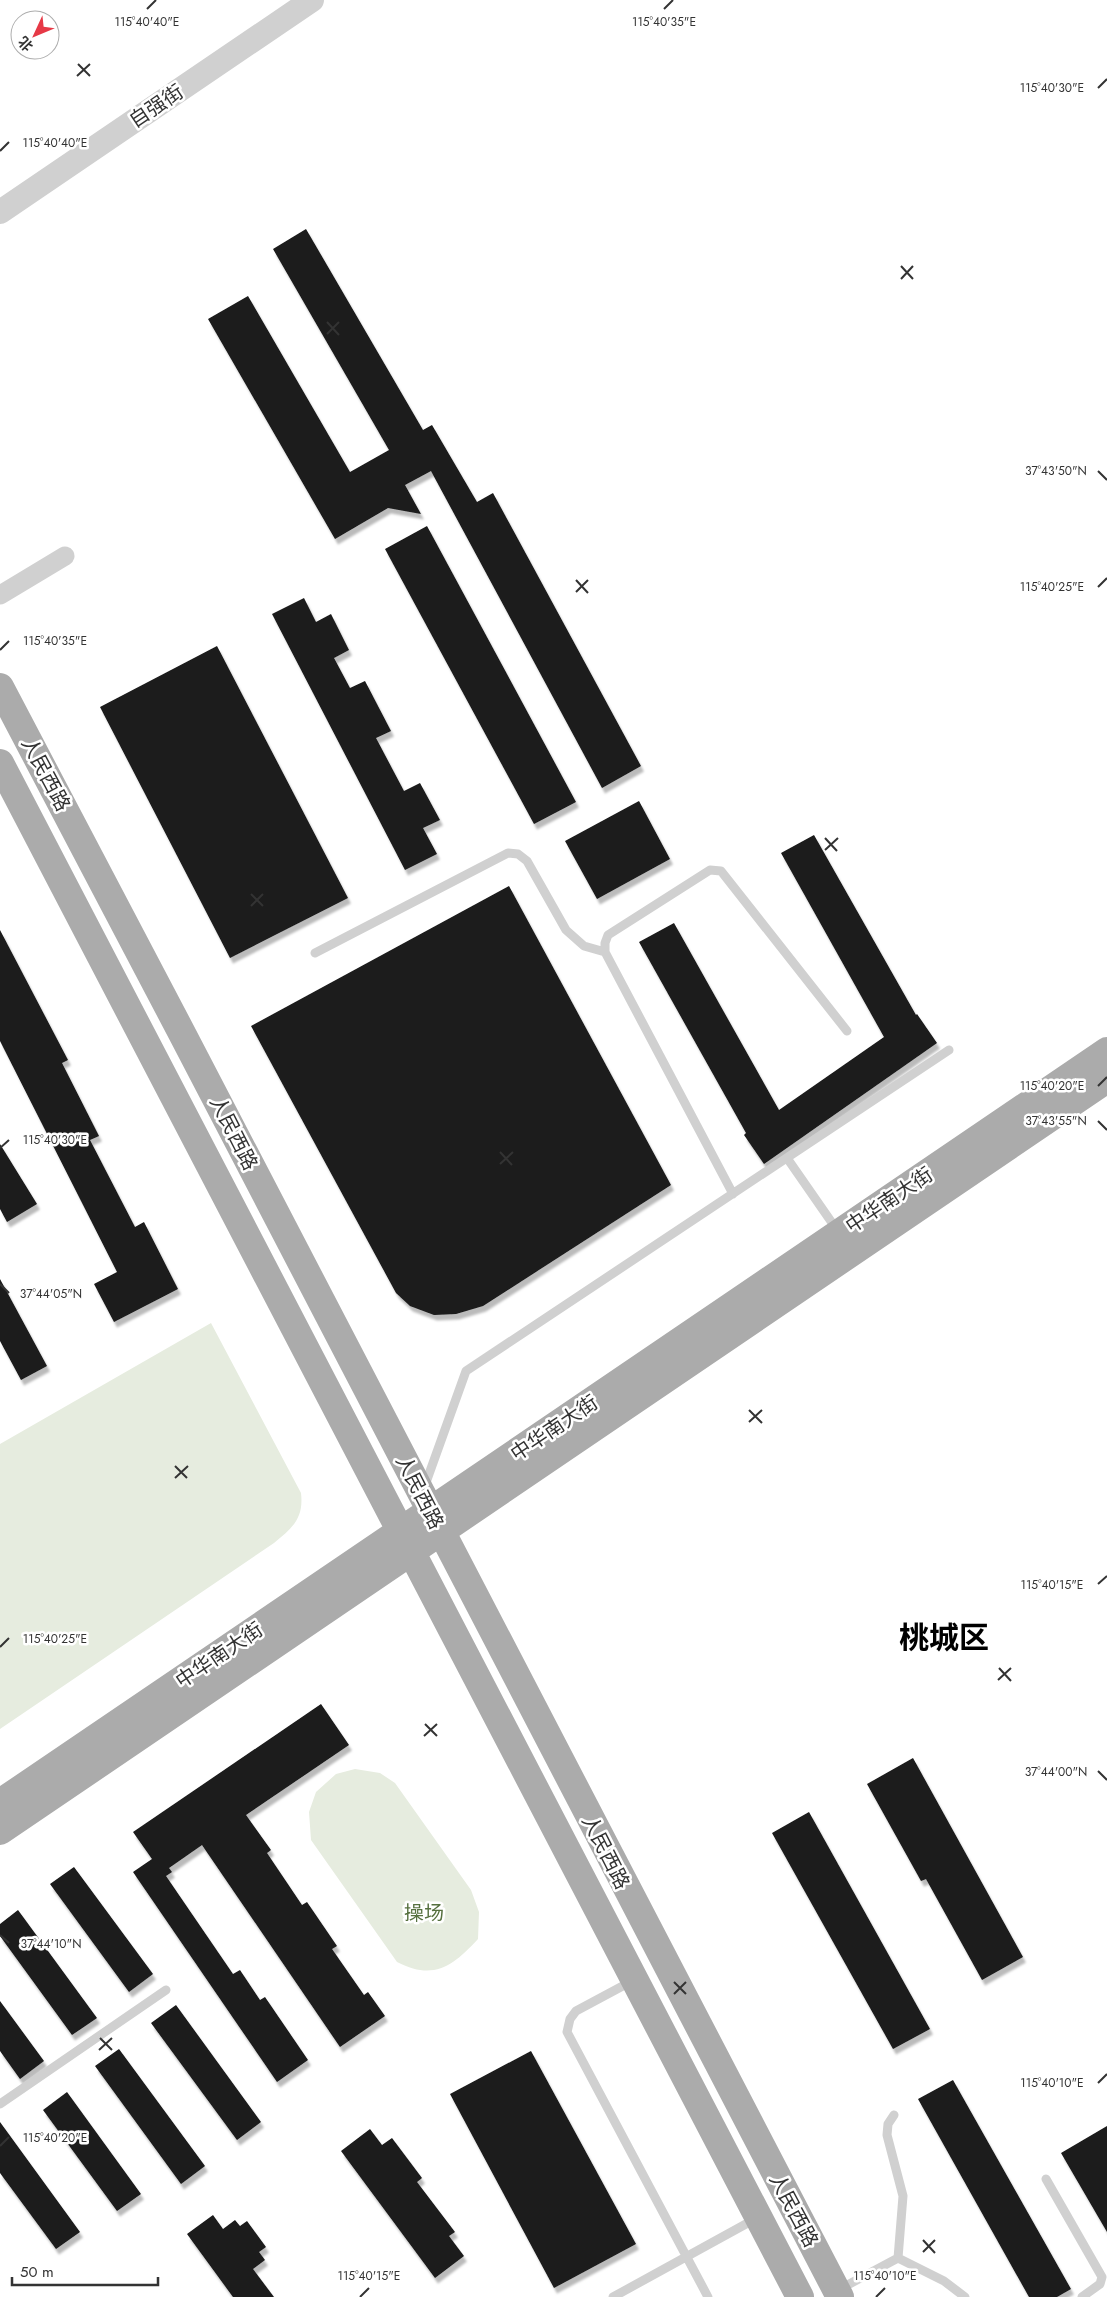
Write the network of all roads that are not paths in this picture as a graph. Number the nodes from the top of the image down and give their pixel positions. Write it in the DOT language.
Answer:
graph roads {
  1 [pos="312,0"];
  2 [pos="0,212"];
  3 [pos="65,556"];
  4 [pos="0,594"];
  5 [pos="0,687"];
  6 [pos="0,763"];
  7 [pos="605,952"];
  8 [pos="315,953"];
  9 [pos="847,1031"];
  10 [pos="949,1050"];
  11 [pos="1107,1051"];
  12 [pos="1107,1079"];
  13 [pos="786,1158"];
  14 [pos="733,1194"];
  15 [pos="840,1234"];
  16 [pos="431,1513"];
  17 [pos="406,1542"];
  18 [pos="0,1803"];
  19 [pos="0,1831"];
  20 [pos="633,1980"];
  21 [pos="166,1990"];
  22 [pos="0,2104"];
  23 [pos="894,2115"];
  24 [pos="1046,2179"];
  25 [pos="758,2217"];
  26 [pos="687,2257"];
  27 [pos="898,2258"];
  28 [pos="838,2294"];
  29 [pos="613,2297"];
  30 [pos="708,2297"];
  31 [pos="800,2297"];
  32 [pos="965,2297"];
  33 [pos="1082,2297"];
  1 -- 2 [label="street, 自强街"];
  3 -- 4 [label="street"];
  5 -- 16 [label="main road, 人民西路"];
  6 -- 17 [label="main road, 人民西路"];
  7 -- 8 [label="lane"];
  7 -- 9 [label="lane"];
  7 -- 14 [label="lane"];
  10 -- 13 [label="lane"];
  11 -- 15 [label="main road, 中华南大街"];
  12 -- 16 [label="main road, 中华南大街"];
  13 -- 14 [label="lane"];
  13 -- 15 [label="lane"];
  14 -- 16 [label="lane"];
  15 -- 16 [label="main road, 中华南大街"];
  16 -- 17 [label="main road, 中华南大街"];
  16 -- 28 [label="main road, 人民西路"];
  17 -- 18 [label="main road, 中华南大街"];
  17 -- 19 [label="main road, 中华南大街"];
  17 -- 20 [label="main road, 人民西路"];
  20 -- 25 [label="main road, 人民西路"];
  20 -- 26 [label="lane"];
  21 -- 22 [label="lane"];
  23 -- 27 [label="lane"];
  24 -- 33 [label="lane"];
  25 -- 26 [label="lane"];
  25 -- 31 [label="main road, 人民西路"];
  26 -- 29 [label="lane"];
  26 -- 30 [label="lane"];
  27 -- 28 [label="lane"];
  27 -- 32 [label="lane"];
}
